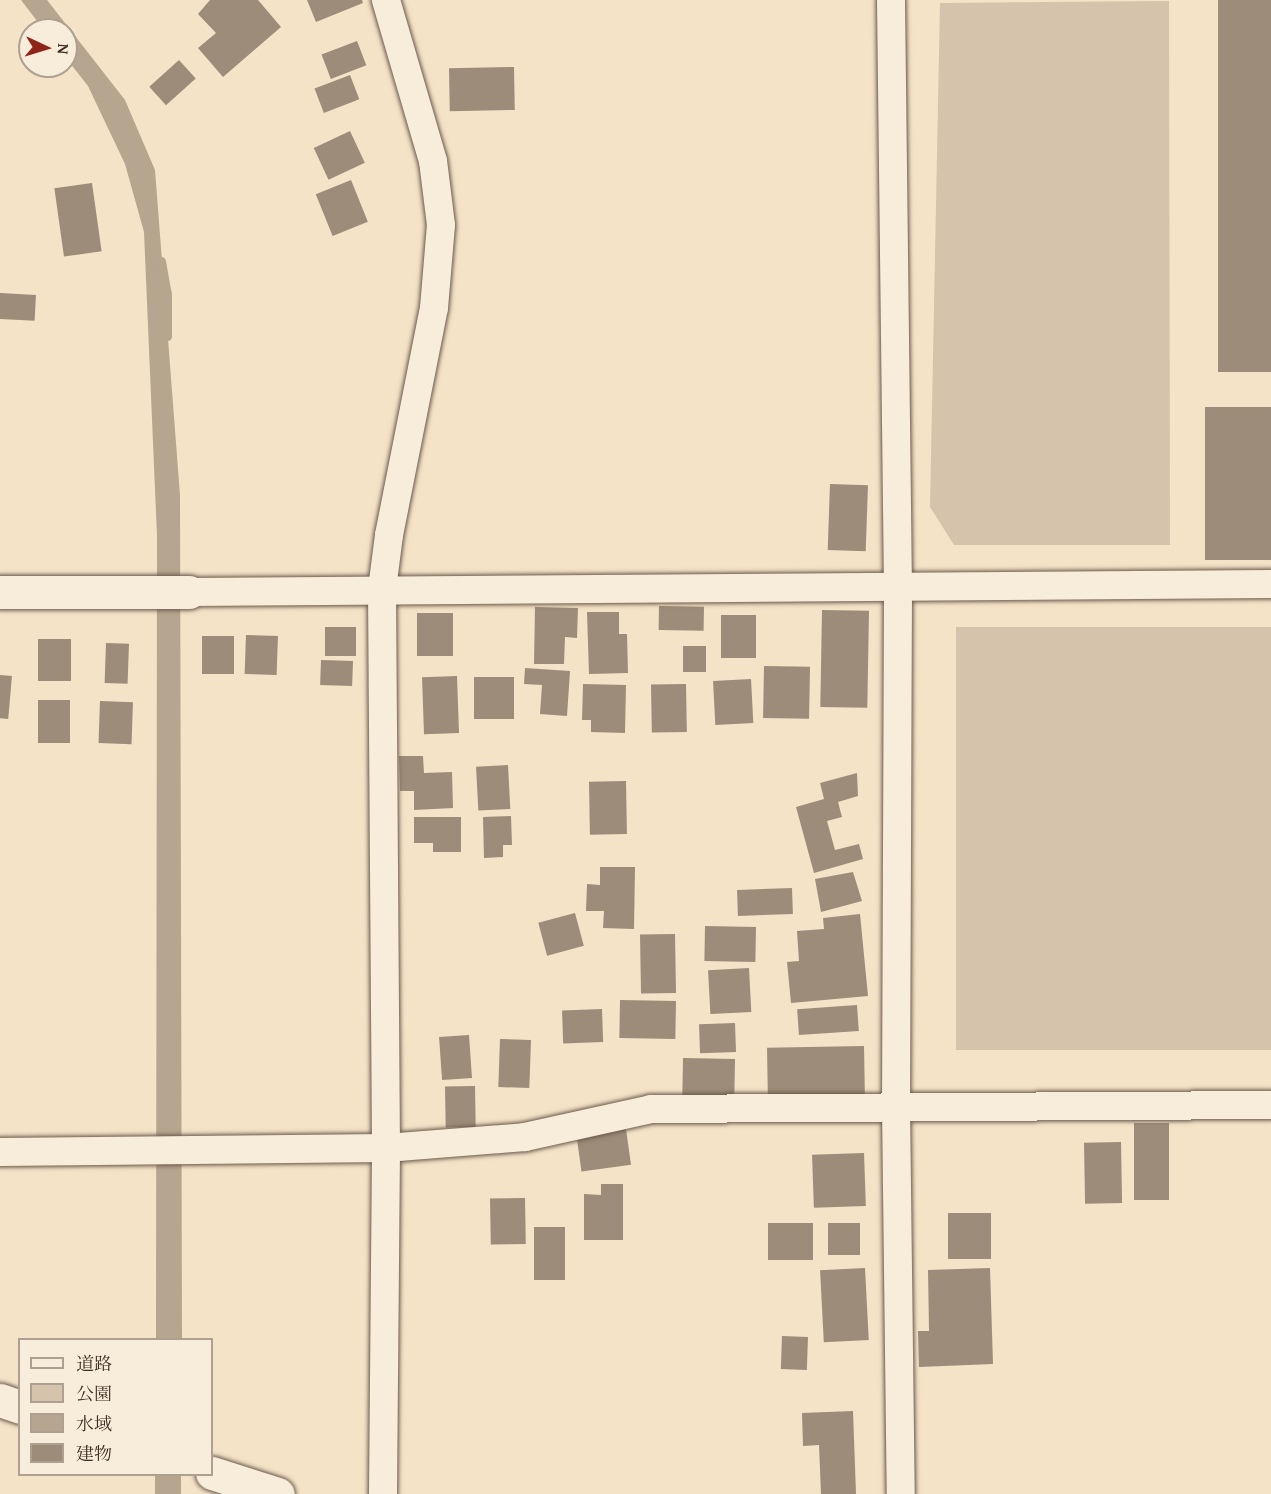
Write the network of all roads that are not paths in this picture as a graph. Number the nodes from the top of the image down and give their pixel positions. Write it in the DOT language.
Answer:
graph roads {
  1 [pos="386,0"];
  2 [pos="891,0"];
  3 [pos="1271,584"];
  4 [pos="898,588"];
  5 [pos="382,589"];
  6 [pos="0,592"];
  7 [pos="189,592"];
  8 [pos="896,1106"];
  9 [pos="1271,1106"];
  10 [pos="386,1148"];
  11 [pos="0,1152"];
  12 [pos="0,1400"];
  13 [pos="18,1406"];
  14 [pos="213,1473"];
  15 [pos="278,1494"];
  16 [pos="383,1494"];
  17 [pos="902,1494"];
  1 -- 5 [label="street"];
  2 -- 4 [label="street"];
  3 -- 4 [label="street"];
  4 -- 5 [label="street"];
  4 -- 8 [label="street"];
  5 -- 7 [label="street"];
  5 -- 10 [label="street"];
  6 -- 7 [label="street"];
  8 -- 9 [label="street"];
  8 -- 10 [label="street"];
  8 -- 17 [label="street"];
  10 -- 11 [label="street"];
  10 -- 16 [label="street"];
  12 -- 13 [label="street"];
  14 -- 15 [label="street"];
}
